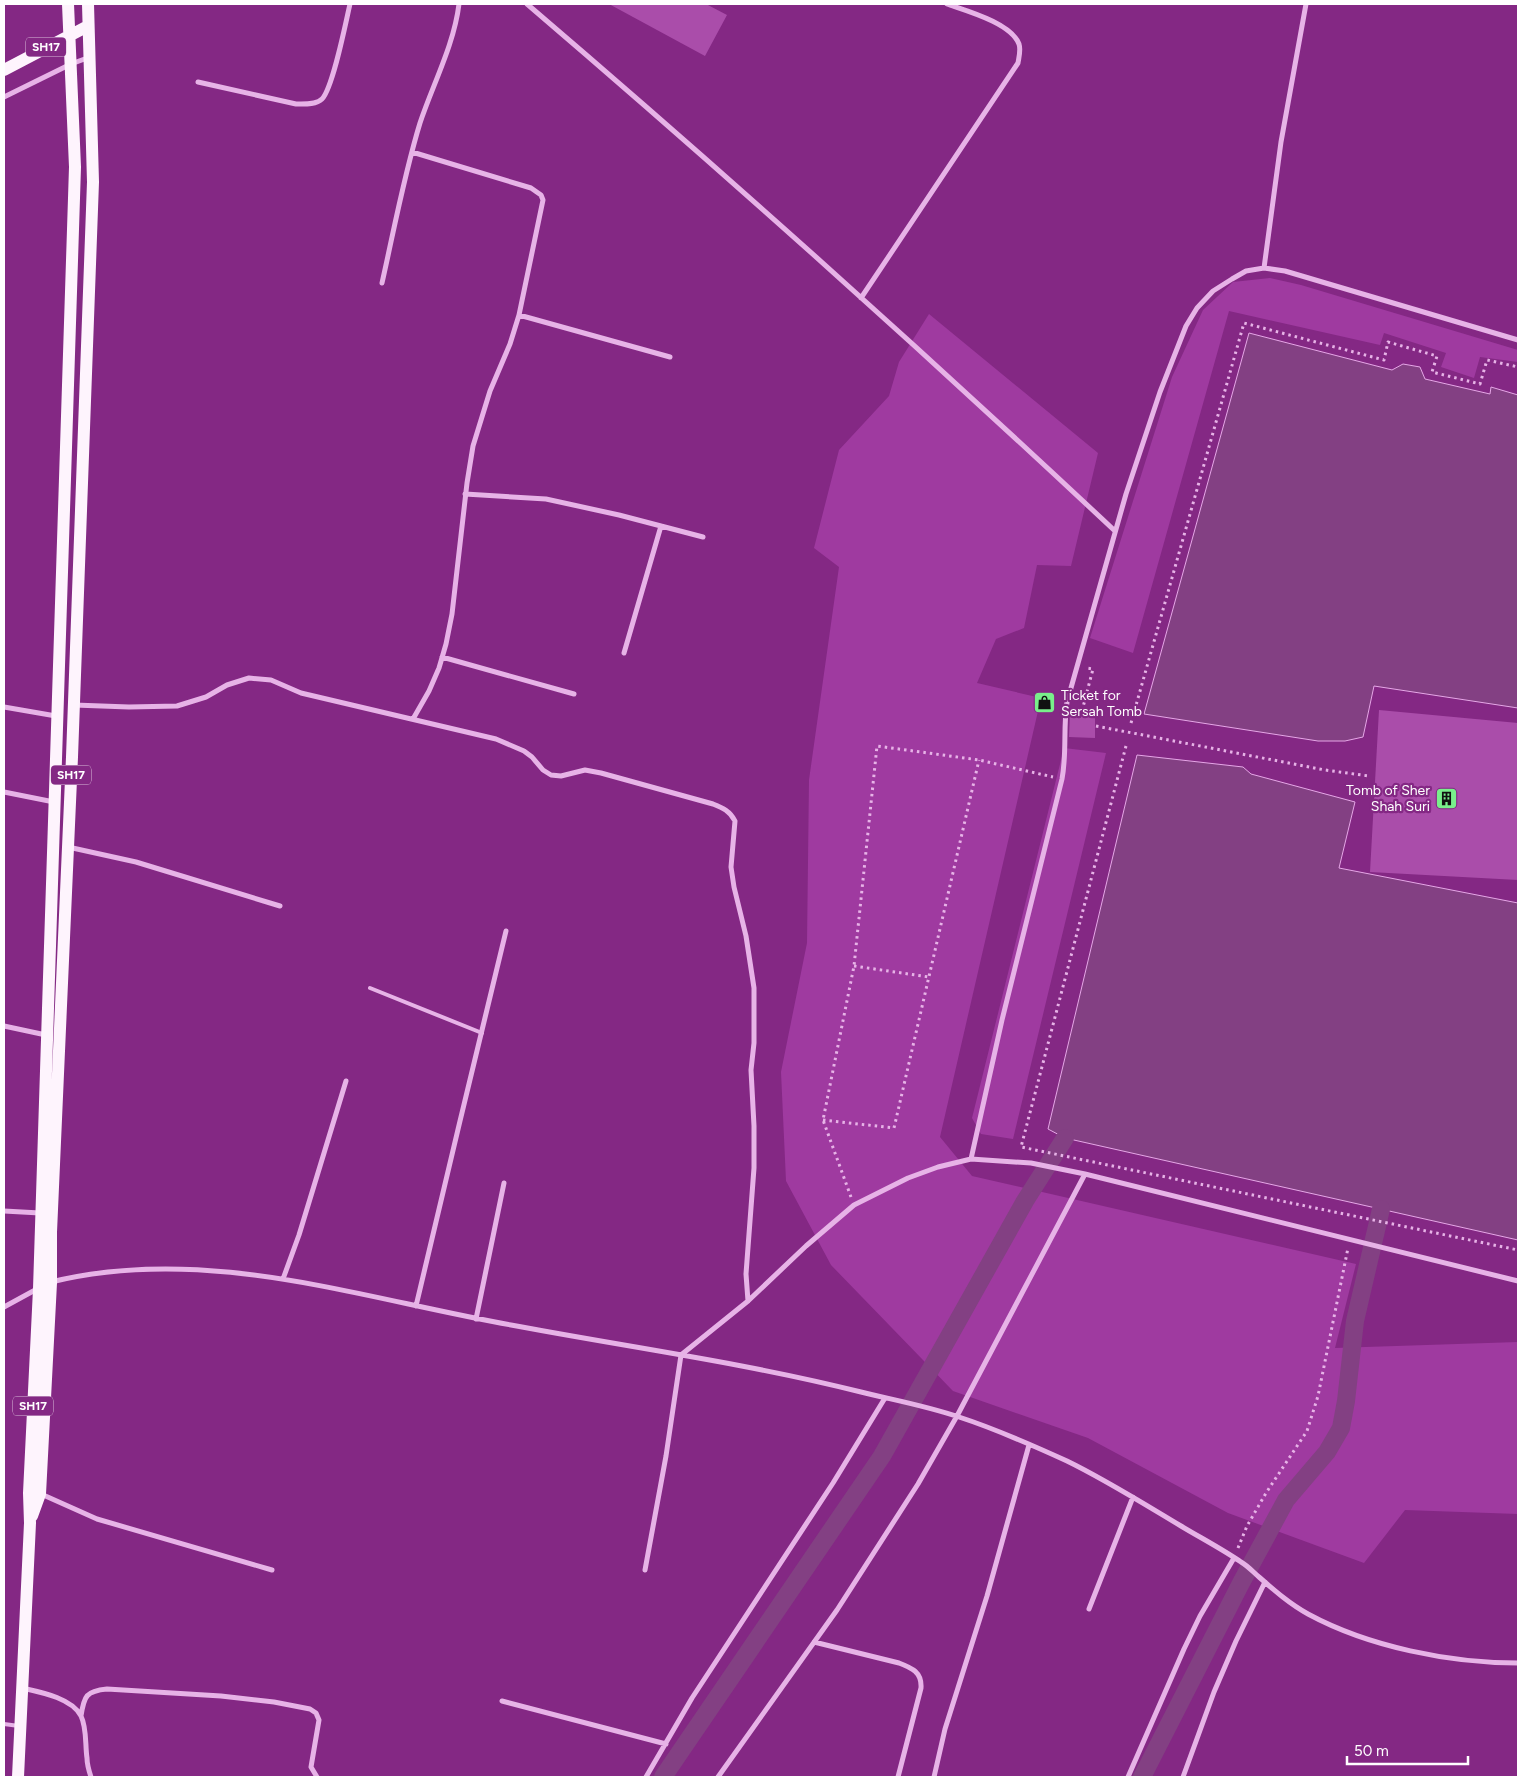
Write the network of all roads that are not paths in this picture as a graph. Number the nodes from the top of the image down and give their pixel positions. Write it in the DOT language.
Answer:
graph roads {
  1 [pos="68,4"];
  2 [pos="88,4"];
  3 [pos="350,4"];
  4 [pos="459,4"];
  5 [pos="527,4"];
  6 [pos="947,4"];
  7 [pos="1306,4"];
  8 [pos="88,26"];
  9 [pos="70,35"];
  10 [pos="90,57"];
  11 [pos="71,64"];
  12 [pos="4,70"];
  13 [pos="198,82"];
  14 [pos="4,97"];
  15 [pos="412,152"];
  16 [pos="1264,268"];
  17 [pos="382,283"];
  18 [pos="861,298"];
  19 [pos="519,315"];
  20 [pos="1518,340"];
  21 [pos="670,357"];
  22 [pos="466,494"];
  23 [pos="661,526"];
  24 [pos="1115,531"];
  25 [pos="703,537"];
  26 [pos="624,654"];
  27 [pos="442,656"];
  28 [pos="574,694"];
  29 [pos="74,705"];
  30 [pos="4,707"];
  31 [pos="57,716"];
  32 [pos="413,719"];
  33 [pos="4,792"];
  34 [pos="54,802"];
  35 [pos="68,847"];
  36 [pos="280,906"];
  37 [pos="506,931"];
  38 [pos="370,988"];
  39 [pos="4,1026"];
  40 [pos="482,1033"];
  41 [pos="47,1035"];
  42 [pos="346,1081"];
  43 [pos="971,1160"];
  44 [pos="1084,1174"];
  45 [pos="504,1183"];
  46 [pos="4,1211"];
  47 [pos="40,1213"];
  48 [pos="283,1279"];
  49 [pos="1518,1280"];
  50 [pos="51,1283"];
  51 [pos="39,1288"];
  52 [pos="748,1301"];
  53 [pos="416,1306"];
  54 [pos="4,1307"];
  55 [pos="476,1319"];
  56 [pos="681,1355"];
  57 [pos="885,1398"];
  58 [pos="957,1416"];
  59 [pos="1029,1444"];
  60 [pos="40,1494"];
  61 [pos="1133,1497"];
  62 [pos="30,1523"];
  63 [pos="1234,1558"];
  64 [pos="272,1570"];
  65 [pos="645,1570"];
  66 [pos="1265,1582"];
  67 [pos="1089,1609"];
  68 [pos="814,1642"];
  69 [pos="1518,1663"];
  70 [pos="22,1688"];
  71 [pos="502,1701"];
  72 [pos="81,1716"];
  73 [pos="4,1724"];
  74 [pos="20,1726"];
  75 [pos="666,1744"];
  76 [pos="18,1777"];
  77 [pos="91,1777"];
  78 [pos="317,1777"];
  79 [pos="646,1777"];
  80 [pos="718,1777"];
  81 [pos="898,1777"];
  82 [pos="934,1777"];
  83 [pos="1128,1777"];
  84 [pos="1183,1777"];
  1 -- 9 [label="main road"];
  2 -- 8 [label="main road"];
  3 -- 13 [label="street"];
  4 -- 15 [label="street"];
  5 -- 18 [label="street"];
  6 -- 18 [label="street"];
  7 -- 16 [label="street"];
  8 -- 9 [label="main road, SH17"];
  8 -- 10 [label="main road, SH17"];
  9 -- 11 [label="main road, SH17"];
  9 -- 12 [label="main road, SH17"];
  10 -- 11 [label="street"];
  10 -- 29 [label="main road, SH17"];
  11 -- 14 [label="street"];
  11 -- 31 [label="main road, SH17"];
  15 -- 17 [label="street"];
  15 -- 19 [label="street"];
  16 -- 20 [label="street"];
  16 -- 24 [label="street"];
  18 -- 24 [label="street"];
  19 -- 21 [label="street"];
  19 -- 22 [label="street"];
  22 -- 23 [label="street"];
  22 -- 27 [label="street"];
  23 -- 25 [label="street"];
  23 -- 26 [label="street"];
  24 -- 43 [label="street"];
  27 -- 28 [label="street"];
  27 -- 32 [label="street"];
  29 -- 32 [label="street"];
  29 -- 35 [label="main road, SH17"];
  30 -- 31 [label="street"];
  31 -- 34 [label="main road, SH17"];
  32 -- 52 [label="street"];
  33 -- 34 [label="street"];
  34 -- 41 [label="main road, SH17"];
  35 -- 36 [label="street"];
  35 -- 50 [label="main road, SH17"];
  37 -- 40 [label="street"];
  38 -- 40 [label="lane"];
  39 -- 41 [label="street"];
  40 -- 53 [label="street"];
  41 -- 47 [label="main road, SH17"];
  42 -- 48 [label="street"];
  43 -- 44 [label="street"];
  43 -- 52 [label="street"];
  44 -- 49 [label="street"];
  44 -- 58 [label="street"];
  45 -- 55 [label="street"];
  46 -- 47 [label="street"];
  47 -- 51 [label="main road, SH17"];
  48 -- 50 [label="street"];
  48 -- 53 [label="street"];
  50 -- 51 [label="street"];
  50 -- 60 [label="main road, SH17"];
  51 -- 54 [label="street"];
  51 -- 62 [label="main road, SH17"];
  52 -- 56 [label="street"];
  53 -- 55 [label="street"];
  55 -- 56 [label="street"];
  56 -- 57 [label="street"];
  56 -- 65 [label="street"];
  57 -- 58 [label="street"];
  57 -- 75 [label="street"];
  58 -- 59 [label="street"];
  58 -- 68 [label="street"];
  59 -- 61 [label="street"];
  59 -- 82 [label="street"];
  60 -- 62 [label="main road, SH17"];
  60 -- 64 [label="street"];
  61 -- 63 [label="street"];
  61 -- 67 [label="street"];
  62 -- 70 [label="main road, SH17"];
  63 -- 66 [label="street"];
  63 -- 83 [label="street"];
  66 -- 69 [label="street"];
  66 -- 84 [label="street"];
  68 -- 80 [label="street"];
  68 -- 81 [label="street"];
  70 -- 72 [label="street"];
  70 -- 74 [label="main road, SH17"];
  71 -- 75 [label="street"];
  72 -- 77 [label="street"];
  72 -- 78 [label="street"];
  73 -- 74 [label="lane"];
  74 -- 76 [label="main road, SH17"];
  75 -- 79 [label="street"];
}
